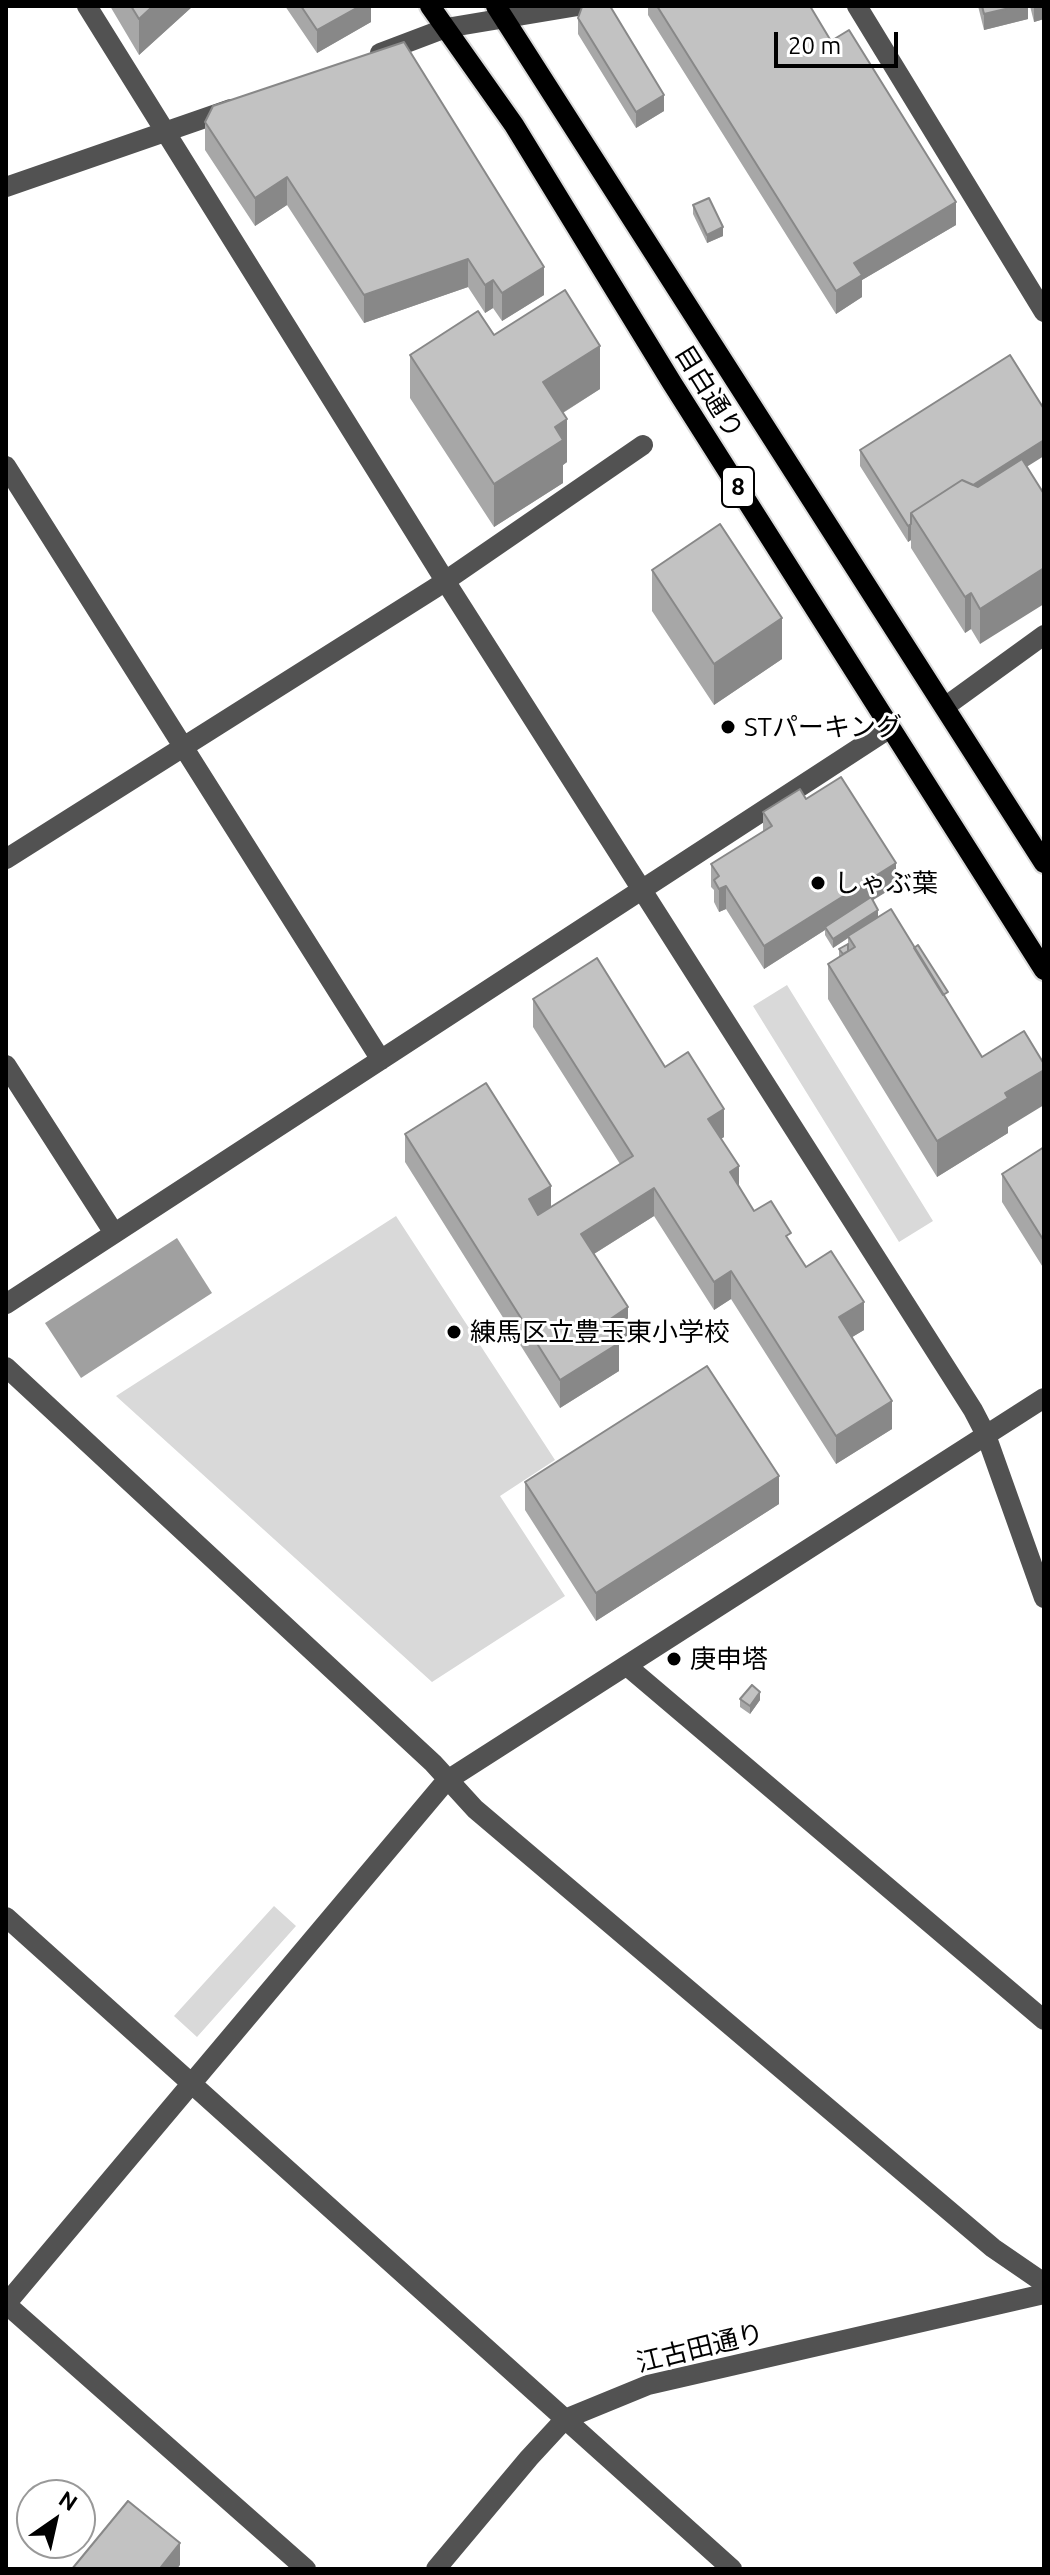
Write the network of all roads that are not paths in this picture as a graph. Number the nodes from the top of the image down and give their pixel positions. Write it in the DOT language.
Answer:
graph roads {
  1 [pos="87,6"];
  2 [pos="430,6"];
  3 [pos="578,6"];
  4 [pos="857,6"];
  5 [pos="501,13"];
  6 [pos="446,28"];
  7 [pos="365,59"];
  8 [pos="251,101"];
  9 [pos="165,133"];
  10 [pos="6,187"];
  11 [pos="1044,312"];
  12 [pos="643,445"];
  13 [pos="6,466"];
  14 [pos="444,579"];
  15 [pos="1044,635"];
  16 [pos="946,706"];
  17 [pos="890,728"];
  18 [pos="184,749"];
  19 [pos="6,859"];
  20 [pos="1044,863"];
  21 [pos="642,890"];
  22 [pos="1044,970"];
  23 [pos="381,1060"];
  24 [pos="6,1065"];
  25 [pos="114,1233"];
  26 [pos="6,1304"];
  27 [pos="6,1367"];
  28 [pos="1044,1398"];
  29 [pos="986,1435"];
  30 [pos="1044,1598"];
  31 [pos="627,1666"];
  32 [pos="446,1781"];
  33 [pos="6,1917"];
  34 [pos="1044,2020"];
  35 [pos="191,2083"];
  36 [pos="1044,2283"];
  37 [pos="1044,2294"];
  38 [pos="6,2304"];
  39 [pos="565,2419"];
  40 [pos="306,2569"];
  41 [pos="436,2569"];
  42 [pos="732,2569"];
  1 -- 9 [label="street"];
  2 -- 6 [label="main road, 目白通り / 8"];
  3 -- 5 [label="street"];
  4 -- 11 [label="street"];
  5 -- 6 [label="street"];
  5 -- 16 [label="main road, 目白通り / 8"];
  6 -- 7 [label="street"];
  6 -- 17 [label="main road, 目白通り / 8"];
  8 -- 9 [label="street"];
  9 -- 10 [label="street"];
  9 -- 14 [label="street"];
  12 -- 14 [label="street"];
  13 -- 18 [label="street"];
  14 -- 18 [label="street"];
  14 -- 21 [label="street"];
  15 -- 16 [label="street"];
  16 -- 20 [label="main road, 目白通り / 8"];
  17 -- 21 [label="street"];
  17 -- 22 [label="main road, 目白通り / 8"];
  18 -- 19 [label="street"];
  18 -- 23 [label="street"];
  21 -- 23 [label="street"];
  21 -- 29 [label="street"];
  23 -- 25 [label="street"];
  24 -- 25 [label="street"];
  25 -- 26 [label="street"];
  27 -- 32 [label="street"];
  28 -- 29 [label="street"];
  29 -- 30 [label="street"];
  29 -- 31 [label="street"];
  31 -- 32 [label="street"];
  31 -- 34 [label="street"];
  32 -- 35 [label="street"];
  32 -- 36 [label="street"];
  33 -- 35 [label="street"];
  35 -- 38 [label="street"];
  35 -- 39 [label="street"];
  37 -- 39 [label="street, 江古田通り"];
  38 -- 40 [label="street"];
  39 -- 41 [label="street, 江古田通り"];
  39 -- 42 [label="street"];
}
